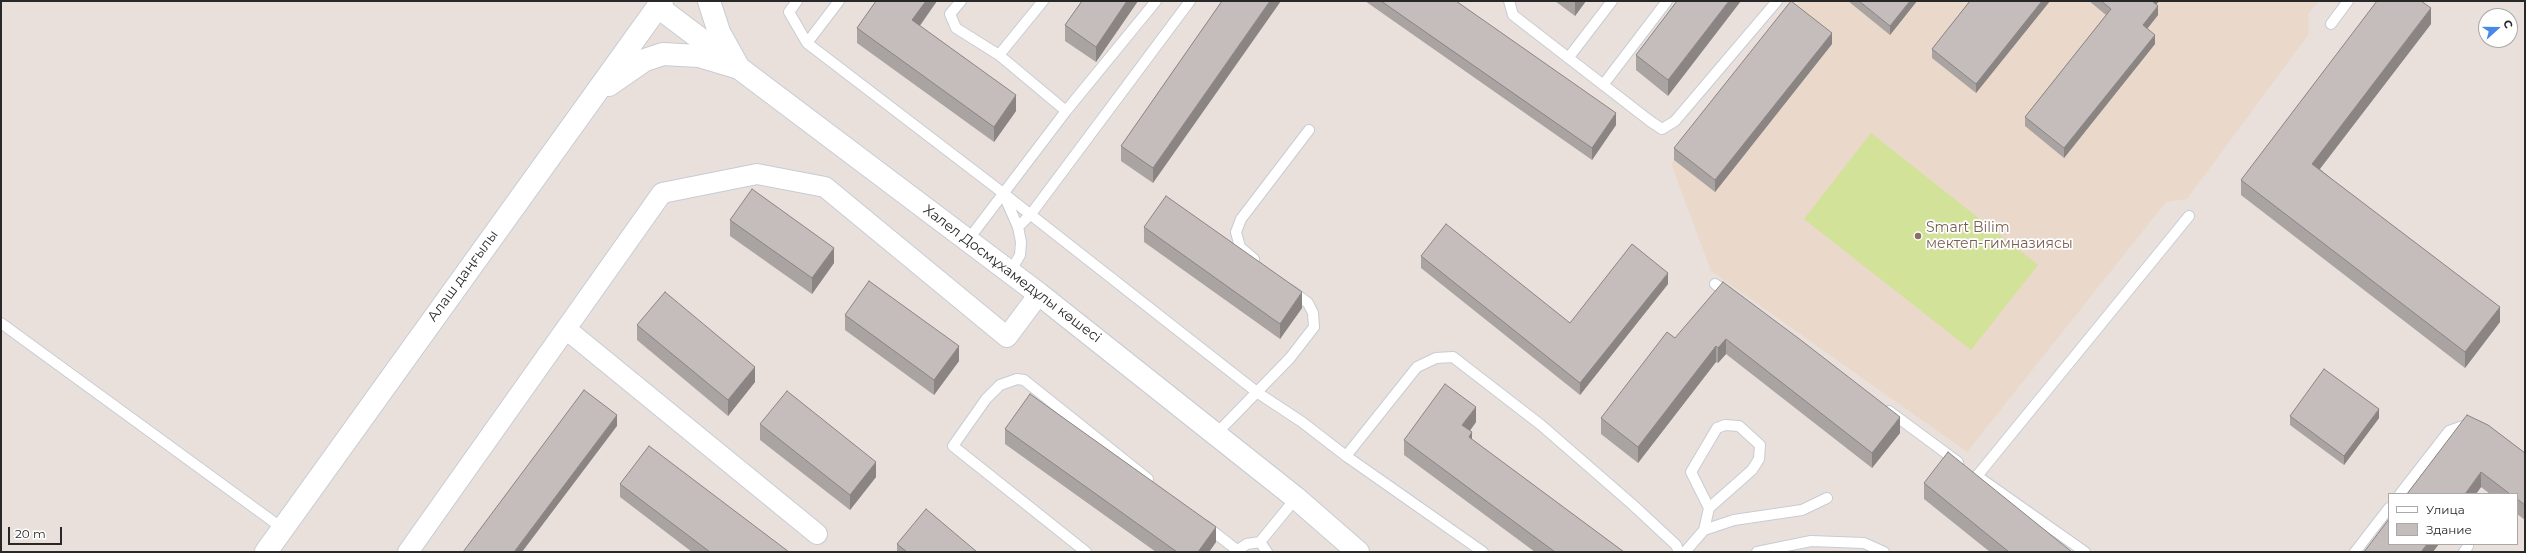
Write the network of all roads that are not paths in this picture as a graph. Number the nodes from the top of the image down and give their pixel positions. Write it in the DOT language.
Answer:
graph roads {
  1 [pos="709,1"];
  2 [pos="797,1"];
  3 [pos="839,1"];
  4 [pos="961,1"];
  5 [pos="1043,1"];
  6 [pos="1156,1"];
  7 [pos="1190,1"];
  8 [pos="1509,1"];
  9 [pos="1612,1"];
  10 [pos="1667,1"];
  11 [pos="1776,1"];
  12 [pos="2348,1"];
  13 [pos="660,4"];
  14 [pos="2331,24"];
  15 [pos="807,43"];
  16 [pos="999,56"];
  17 [pos="1568,57"];
  18 [pos="739,68"];
  19 [pos="1603,85"];
  20 [pos="591,99"];
  21 [pos="1066,111"];
  22 [pos="1309,130"];
  23 [pos="1003,193"];
  24 [pos="1031,214"];
  25 [pos="2189,216"];
  26 [pos="1018,227"];
  27 [pos="968,240"];
  28 [pos="1263,267"];
  29 [pos="1010,272"];
  30 [pos="1715,284"];
  31 [pos="1286,285"];
  32 [pos="1039,294"];
  33 [pos="1740,302"];
  34 [pos="1,324"];
  35 [pos="566,329"];
  36 [pos="1258,393"];
  37 [pos="1879,403"];
  38 [pos="2479,429"];
  39 [pos="1216,434"];
  40 [pos="1346,456"];
  41 [pos="1971,472"];
  42 [pos="1158,487"];
  43 [pos="2401,493"];
  44 [pos="1296,498"];
  45 [pos="1827,498"];
  46 [pos="1709,508"];
  47 [pos="2388,509"];
  48 [pos="1200,521"];
  49 [pos="282,528"];
  50 [pos="1704,530"];
  51 [pos="816,534"];
  52 [pos="1260,542"];
  53 [pos="1864,547"];
  54 [pos="1236,551"];
  55 [pos="266,552"];
  56 [pos="408,552"];
  57 [pos="1086,552"];
  58 [pos="1267,552"];
  59 [pos="1358,552"];
  60 [pos="1483,552"];
  61 [pos="1679,552"];
  62 [pos="1685,552"];
  63 [pos="1757,552"];
  64 [pos="1884,552"];
  65 [pos="2085,552"];
  66 [pos="2355,552"];
  1 -- 18 [label="main road"];
  2 -- 15 [label="lane"];
  3 -- 15 [label="lane"];
  4 -- 16 [label="lane"];
  5 -- 16 [label="lane"];
  6 -- 21 [label="lane"];
  7 -- 24 [label="lane"];
  8 -- 17 [label="lane"];
  9 -- 17 [label="lane"];
  10 -- 19 [label="lane"];
  11 -- 19 [label="lane"];
  12 -- 14 [label="lane"];
  13 -- 18 [label="main road, Халел Досмұхамедұлы көшесі"];
  13 -- 20 [label="main road, Алаш даңғылы"];
  15 -- 23 [label="lane"];
  16 -- 21 [label="lane"];
  17 -- 19 [label="lane"];
  18 -- 20 [label="main road"];
  18 -- 27 [label="main road, Халел Досмұхамедұлы көшесі"];
  20 -- 49 [label="main road, Алаш даңғылы"];
  21 -- 23 [label="lane"];
  22 -- 28 [label="lane"];
  23 -- 24 [label="lane"];
  23 -- 26 [label="lane"];
  23 -- 27 [label="lane"];
  24 -- 26 [label="lane"];
  24 -- 36 [label="lane"];
  25 -- 41 [label="lane"];
  26 -- 29 [label="lane"];
  27 -- 29 [label="main road, Халел Досмұхамедұлы көшесі"];
  29 -- 32 [label="main road, Халел Досмұхамедұлы көшесі"];
  30 -- 33 [label="lane"];
  31 -- 36 [label="lane"];
  32 -- 35 [label="street"];
  32 -- 39 [label="main road, Халел Досмұхамедұлы көшесі"];
  34 -- 49 [label="lane"];
  35 -- 51 [label="street"];
  35 -- 56 [label="street"];
  36 -- 39 [label="lane"];
  36 -- 40 [label="lane"];
  37 -- 41 [label="lane"];
  38 -- 43 [label="lane"];
  39 -- 44 [label="main road, Халел Досмұхамедұлы көшесі"];
  40 -- 60 [label="lane"];
  40 -- 61 [label="lane"];
  41 -- 65 [label="lane"];
  42 -- 57 [label="lane"];
  44 -- 52 [label="lane"];
  44 -- 59 [label="main road, Халел Досмұхамедұлы көшесі"];
  45 -- 50 [label="lane"];
  46 -- 46 [label="lane"];
  46 -- 50 [label="lane"];
  47 -- 66 [label="lane"];
  48 -- 54 [label="lane"];
  49 -- 55 [label="main road, Алаш даңғылы"];
  50 -- 62 [label="lane"];
  52 -- 54 [label="lane"];
  52 -- 58 [label="lane"];
  53 -- 63 [label="lane"];
  53 -- 64 [label="lane"];
}
